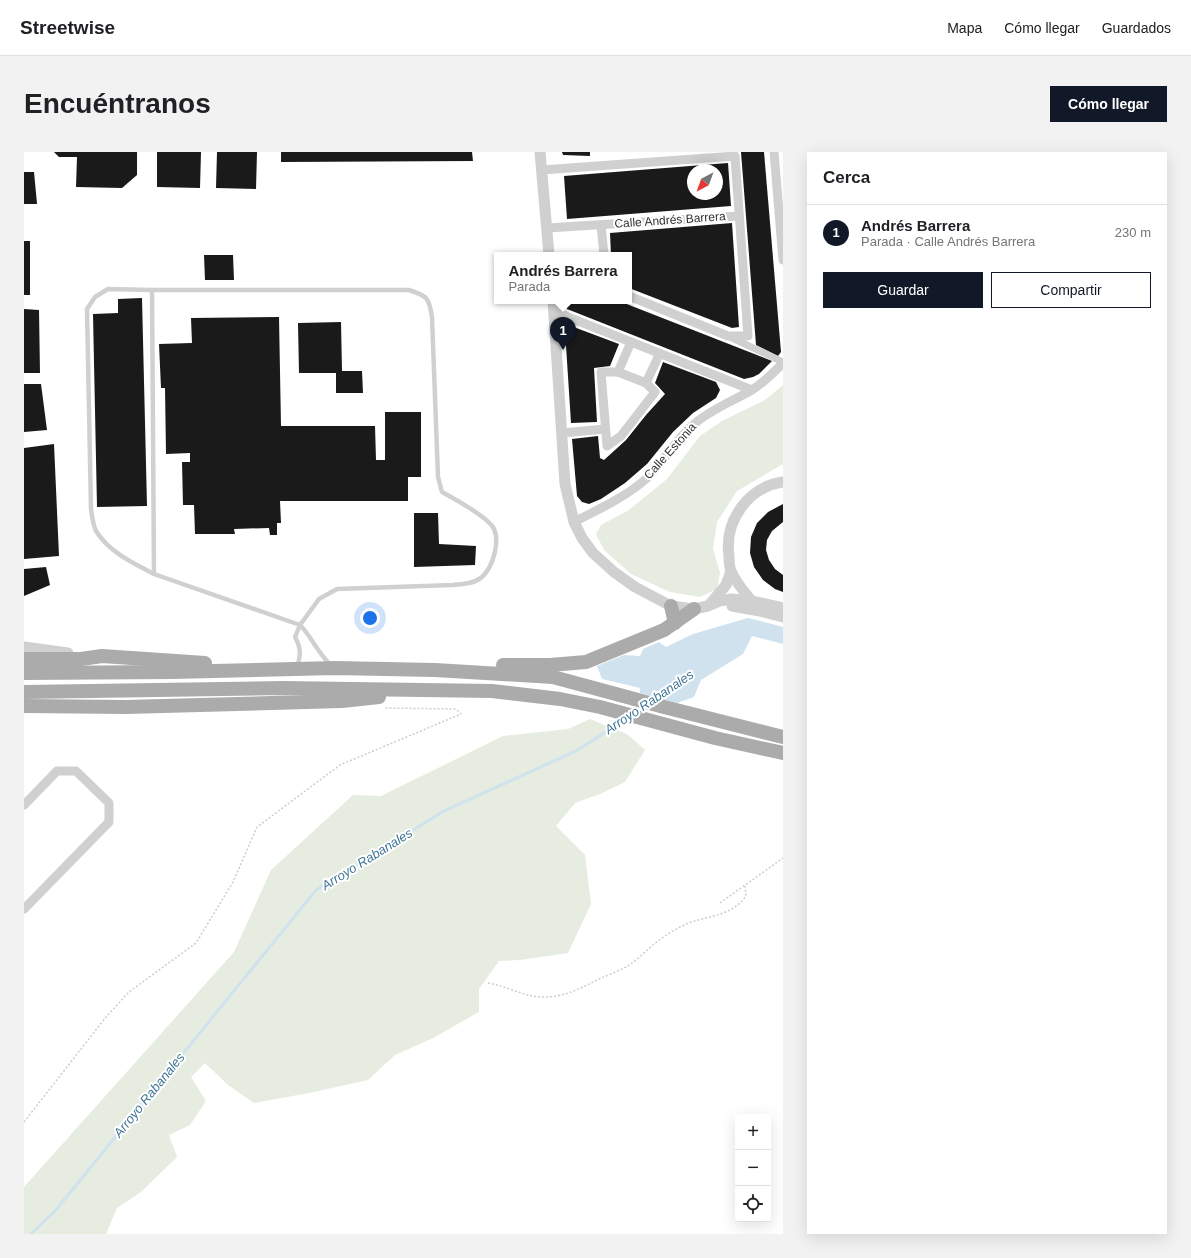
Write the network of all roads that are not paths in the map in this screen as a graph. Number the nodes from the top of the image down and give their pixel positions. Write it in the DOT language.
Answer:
graph roads {
  1 [pos="540,152"];
  2 [pos="774,152"];
  3 [pos="735,154"];
  4 [pos="699,155"];
  5 [pos="542,170"];
  6 [pos="739,216"];
  7 [pos="601,225"];
  8 [pos="546,228"];
  9 [pos="549,252"];
  10 [pos="604,252"];
  11 [pos="783,260"];
  12 [pos="152,290"];
  13 [pos="632,297"];
  14 [pos="553,306"];
  15 [pos="728,336"];
  16 [pos="631,342"];
  17 [pos="660,353"];
  18 [pos="783,362"];
  19 [pos="618,372"];
  20 [pos="646,383"];
  21 [pos="752,390"];
  22 [pos="605,429"];
  23 [pos="562,433"];
  24 [pos="783,482"];
  25 [pos="574,522"];
  26 [pos="731,571"];
  27 [pos="154,574"];
  28 [pos="652,596"];
  29 [pos="752,600"];
  30 [pos="671,606"];
  31 [pos="708,606"];
  32 [pos="783,608"];
  33 [pos="694,609"];
  34 [pos="760,610"];
  35 [pos="783,613"];
  36 [pos="783,617"];
  37 [pos="675,623"];
  38 [pos="300,625"];
  39 [pos="24,647"];
  40 [pos="102,656"];
  41 [pos="24,659"];
  42 [pos="335,668"];
  43 [pos="296,669"];
  44 [pos="435,670"];
  45 [pos="24,672"];
  46 [pos="24,692"];
  47 [pos="492,692"];
  48 [pos="24,706"];
  49 [pos="126,707"];
  50 [pos="24,713"];
  51 [pos="783,737"];
  52 [pos="783,753"];
  53 [pos="24,805"];
  54 [pos="24,909"];
  1 -- 5 [label="street"];
  2 -- 11 [label="street"];
  3 -- 4 [label="street, Calle Andrés Barrera"];
  3 -- 6 [label="street, Calle Andrés Barrera"];
  4 -- 5 [label="street, Calle Andrés Barrera"];
  5 -- 8 [label="street"];
  6 -- 7 [label="street, Calle Andrés Barrera"];
  6 -- 15 [label="street, Calle Andrés Barrera"];
  7 -- 8 [label="street, Calle Andrés Barrera"];
  7 -- 10 [label="street, Calle Andrés Barrera"];
  8 -- 9 [label="street"];
  12 -- 27 [label="lane"];
  12 -- 27 [label="lane"];
  12 -- 38 [label="lane"];
  13 -- 15 [label="street, Calle Andrés Barrera"];
  14 -- 16 [label="street"];
  14 -- 23 [label="street"];
  15 -- 18 [label="street, Calle Andrés Barrera"];
  16 -- 17 [label="street"];
  16 -- 19 [label="street"];
  17 -- 20 [label="street"];
  17 -- 21 [label="street"];
  18 -- 21 [label="street, Calle Estonia"];
  19 -- 20 [label="street"];
  19 -- 22 [label="street"];
  20 -- 22 [label="street"];
  21 -- 25 [label="street, Calle Estonia"];
  22 -- 23 [label="street"];
  23 -- 25 [label="street"];
  24 -- 26 [label="street"];
  25 -- 28 [label="street"];
  26 -- 29 [label="street"];
  26 -- 31 [label="street"];
  27 -- 38 [label="lane"];
  28 -- 30 [label="street"];
  28 -- 31 [label="street"];
  29 -- 31 [label="street"];
  29 -- 32 [label="street"];
  29 -- 34 [label="street"];
  30 -- 33 [label="street"];
  30 -- 37 [label="main road"];
  31 -- 33 [label="street"];
  31 -- 34 [label="street"];
  33 -- 37 [label="main road"];
  34 -- 35 [label="street"];
  34 -- 36 [label="street"];
  37 -- 44 [label="main road"];
  38 -- 42 [label="lane"];
  38 -- 43 [label="lane"];
  39 -- 40 [label="street"];
  40 -- 41 [label="main road"];
  40 -- 43 [label="main road"];
  42 -- 43 [label="main road"];
  42 -- 44 [label="main road"];
  43 -- 45 [label="main road"];
  44 -- 51 [label="main road"];
  46 -- 47 [label="main road"];
  47 -- 49 [label="main road"];
  47 -- 52 [label="main road"];
  48 -- 49 [label="main road"];
  49 -- 50 [label="main road"];
  53 -- 54 [label="street"];
}
